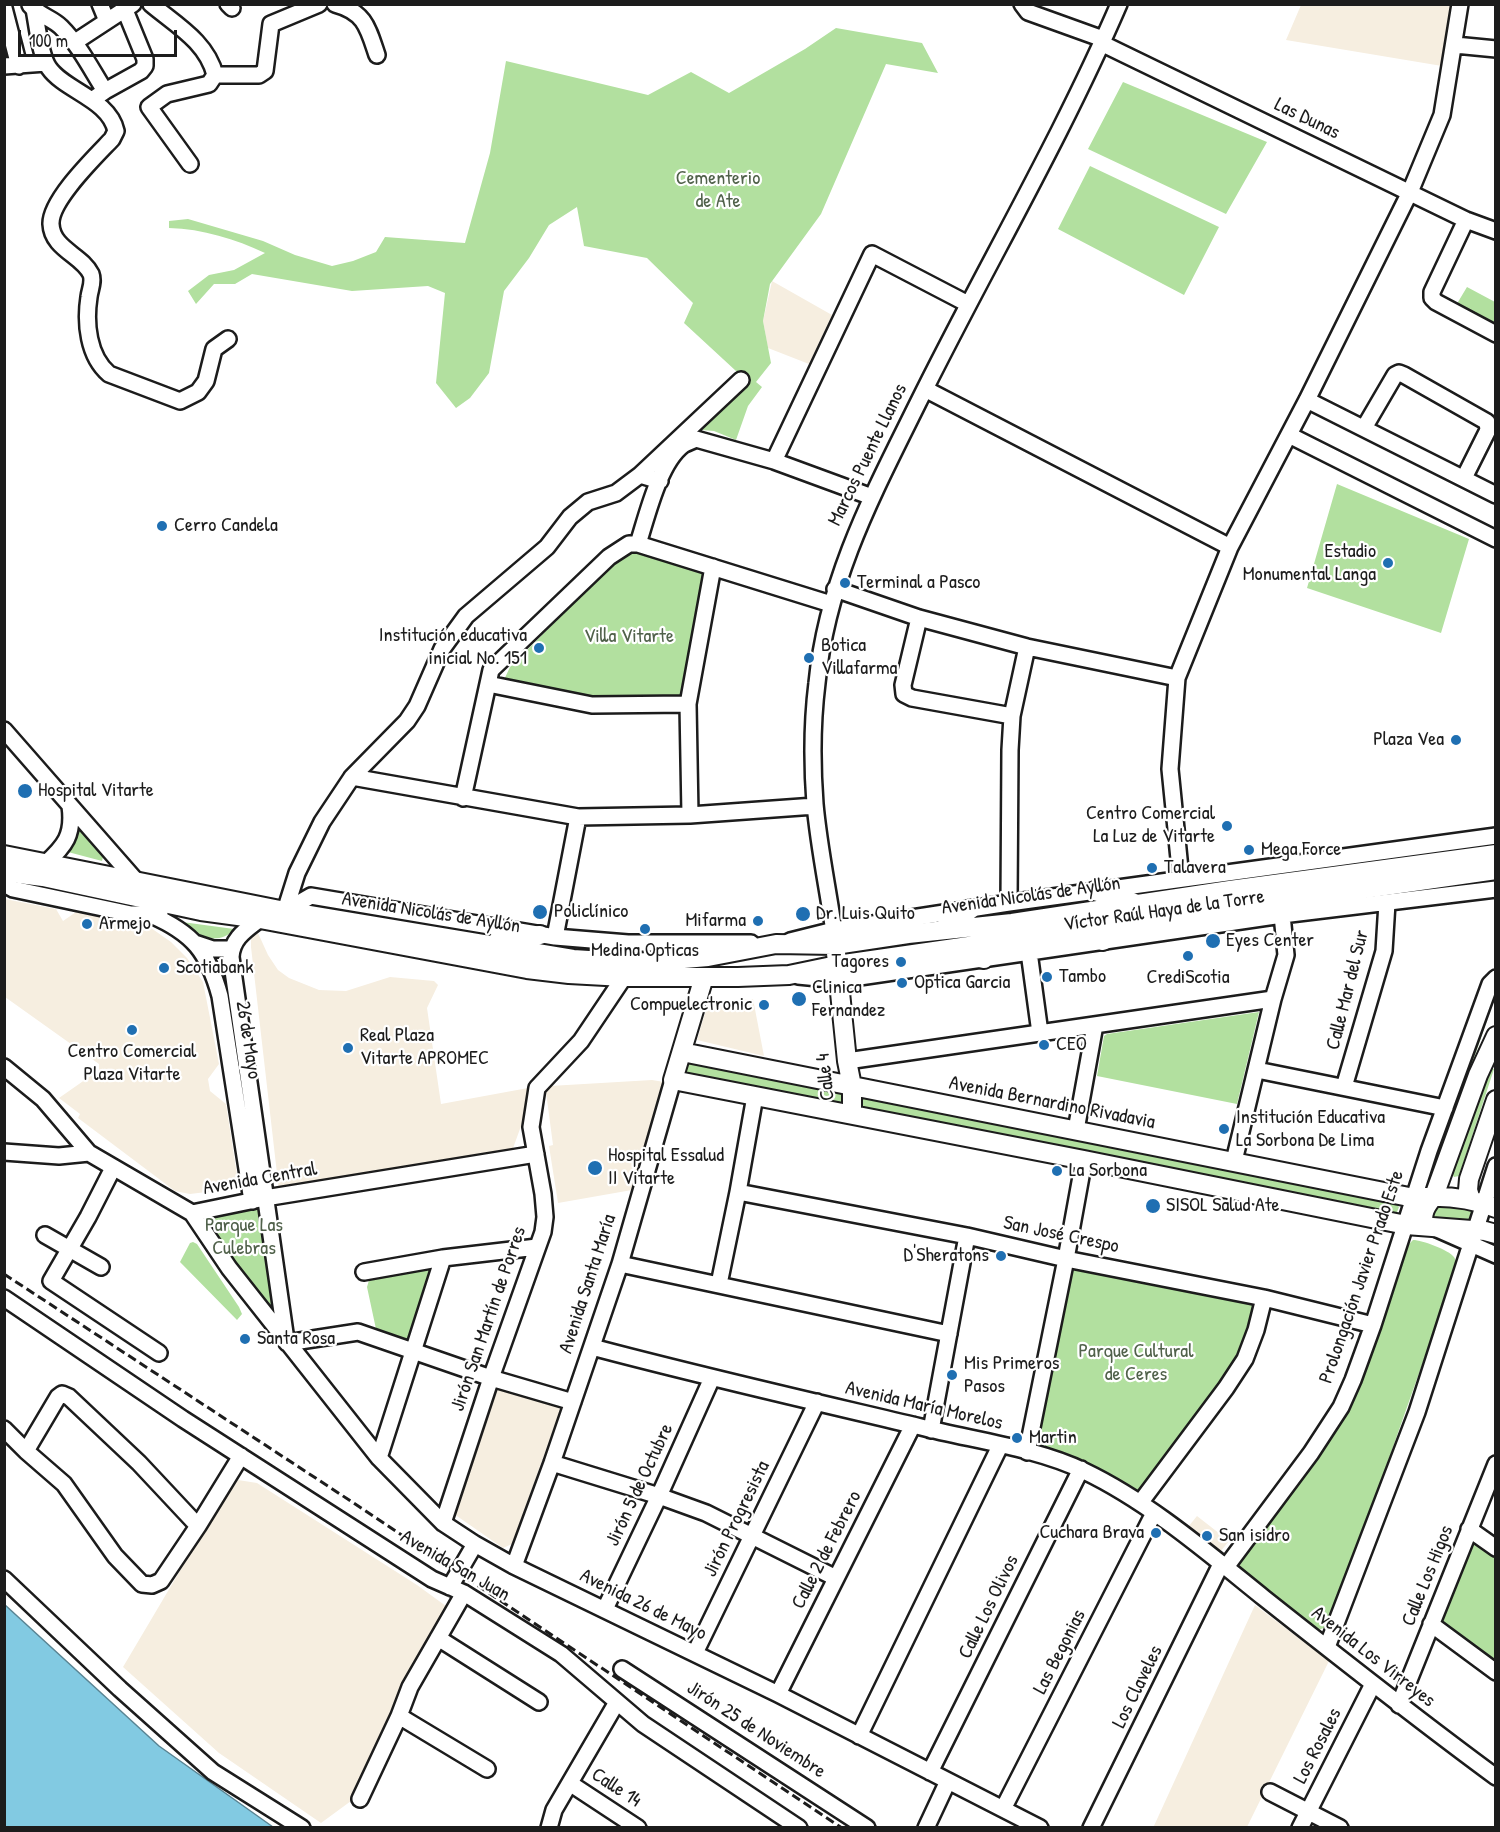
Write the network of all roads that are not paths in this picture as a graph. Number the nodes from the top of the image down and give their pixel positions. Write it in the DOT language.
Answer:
graph roads {
  1 [pos="100,4"];
  2 [pos="151,4"];
  3 [pos="319,4"];
  4 [pos="335,4"];
  5 [pos="1022,4"];
  6 [pos="1119,4"];
  7 [pos="1460,4"];
  8 [pos="31,6"];
  9 [pos="129,7"];
  10 [pos="4,8"];
  11 [pos="107,21"];
  12 [pos="1102,41"];
  13 [pos="75,42"];
  14 [pos="1455,45"];
  15 [pos="1496,49"];
  16 [pos="377,55"];
  17 [pos="46,63"];
  18 [pos="12,66"];
  19 [pos="215,75"];
  20 [pos="98,96"];
  21 [pos="190,164"];
  22 [pos="1410,192"];
  23 [pos="1466,220"];
  24 [pos="1496,231"];
  25 [pos="968,304"];
  26 [pos="1496,334"];
  27 [pos="228,339"];
  28 [pos="741,380"];
  29 [pos="925,389"];
  30 [pos="1307,399"];
  31 [pos="1364,428"];
  32 [pos="1289,435"];
  33 [pos="774,461"];
  34 [pos="640,475"];
  35 [pos="1464,478"];
  36 [pos="660,481"];
  37 [pos="1496,495"];
  38 [pos="872,497"];
  39 [pos="1496,539"];
  40 [pos="638,544"];
  41 [pos="1230,547"];
  42 [pos="713,567"];
  43 [pos="833,596"];
  44 [pos="919,618"];
  45 [pos="1027,647"];
  46 [pos="1177,678"];
  47 [pos="488,684"];
  48 [pos="688,704"];
  49 [pos="1012,716"];
  50 [pos="4,729"];
  51 [pos="352,777"];
  52 [pos="463,798"];
  53 [pos="70,806"];
  54 [pos="815,806"];
  55 [pos="690,815"];
  56 [pos="578,817"];
  57 [pos="1496,836"];
  58 [pos="4,853"];
  59 [pos="1496,854"];
  60 [pos="39,863"];
  61 [pos="1496,870"];
  62 [pos="4,872"];
  63 [pos="1181,879"];
  64 [pos="138,883"];
  65 [pos="4,884"];
  66 [pos="1496,890"];
  67 [pos="1095,891"];
  68 [pos="1009,903"];
  69 [pos="1387,903"];
  70 [pos="971,909"];
  71 [pos="201,911"];
  72 [pos="285,911"];
  73 [pos="1138,913"];
  74 [pos="151,915"];
  75 [pos="1282,915"];
  76 [pos="260,919"];
  77 [pos="939,931"];
  78 [pos="548,936"];
  79 [pos="835,937"];
  80 [pos="1103,941"];
  81 [pos="195,943"];
  82 [pos="476,943"];
  83 [pos="776,944"];
  84 [pos="232,949"];
  85 [pos="943,949"];
  86 [pos="1029,952"];
  87 [pos="984,959"];
  88 [pos="838,973"];
  89 [pos="624,977"];
  90 [pos="704,977"];
  91 [pos="1496,978"];
  92 [pos="1273,999"];
  93 [pos="1095,1025"];
  94 [pos="1040,1033"];
  95 [pos="1496,1036"];
  96 [pos="682,1052"];
  97 [pos="847,1061"];
  98 [pos="4,1067"];
  99 [pos="1257,1070"];
  100 [pos="673,1080"];
  101 [pos="852,1086"];
  102 [pos="1344,1087"];
  103 [pos="755,1096"];
  104 [pos="1496,1100"];
  105 [pos="1445,1108"];
  106 [pos="852,1114"];
  107 [pos="1076,1130"];
  108 [pos="75,1147"];
  109 [pos="4,1152"];
  110 [pos="536,1154"];
  111 [pos="1084,1160"];
  112 [pos="1234,1161"];
  113 [pos="1496,1166"];
  114 [pos="113,1168"];
  115 [pos="1493,1183"];
  116 [pos="738,1192"];
  117 [pos="1434,1196"];
  118 [pos="1414,1198"];
  119 [pos="258,1200"];
  120 [pos="1484,1204"];
  121 [pos="192,1213"];
  122 [pos="1421,1226"];
  123 [pos="1496,1234"];
  124 [pos="45,1235"];
  125 [pos="967,1236"];
  126 [pos="1473,1237"];
  127 [pos="537,1246"];
  128 [pos="70,1249"];
  129 [pos="1496,1255"];
  130 [pos="443,1258"];
  131 [pos="1066,1259"];
  132 [pos="620,1264"];
  133 [pos="101,1266"];
  134 [pos="364,1272"];
  135 [pos="719,1284"];
  136 [pos="4,1298"];
  137 [pos="1264,1298"];
  138 [pos="1373,1325"];
  139 [pos="949,1334"];
  140 [pos="287,1343"];
  141 [pos="592,1347"];
  142 [pos="414,1352"];
  143 [pos="159,1353"];
  144 [pos="490,1378"];
  145 [pos="712,1378"];
  146 [pos="573,1402"];
  147 [pos="813,1409"];
  148 [pos="912,1425"];
  149 [pos="4,1429"];
  150 [pos="931,1430"];
  151 [pos="1000,1446"];
  152 [pos="26,1451"];
  153 [pos="1027,1452"];
  154 [pos="241,1456"];
  155 [pos="380,1458"];
  156 [pos="552,1462"];
  157 [pos="1496,1464"];
  158 [pos="1081,1469"];
  159 [pos="659,1496"];
  160 [pos="1140,1503"];
  161 [pos="1154,1514"];
  162 [pos="444,1523"];
  163 [pos="198,1526"];
  164 [pos="1469,1528"];
  165 [pos="753,1537"];
  166 [pos="475,1544"];
  167 [pos="1496,1548"];
  168 [pos="514,1566"];
  169 [pos="1223,1566"];
  170 [pos="836,1578"];
  171 [pos="4,1579"];
  172 [pos="457,1590"];
  173 [pos="605,1609"];
  174 [pos="1431,1624"];
  175 [pos="438,1638"];
  176 [pos="698,1647"];
  177 [pos="1327,1647"];
  178 [pos="622,1669"];
  179 [pos="1496,1672"];
  180 [pos="1373,1684"];
  181 [pos="778,1694"];
  182 [pos="539,1702"];
  183 [pos="617,1702"];
  184 [pos="1399,1705"];
  185 [pos="399,1716"];
  186 [pos="859,1736"];
  187 [pos="487,1768"];
  188 [pos="933,1768"];
  189 [pos="1496,1777"];
  190 [pos="948,1782"];
  191 [pos="570,1784"];
  192 [pos="1270,1792"];
  193 [pos="360,1799"];
  194 [pos="1003,1809"];
  195 [pos="1308,1812"];
  196 [pos="1021,1823"];
  197 [pos="302,1827"];
  198 [pos="549,1827"];
  199 [pos="638,1827"];
  200 [pos="799,1827"];
  201 [pos="867,1827"];
  202 [pos="926,1827"];
  203 [pos="1040,1827"];
  204 [pos="1091,1827"];
  205 [pos="1300,1827"];
  206 [pos="1340,1827"];
  1 -- 11 [label="street"];
  2 -- 19 [label="street"];
  3 -- 19 [label="street"];
  4 -- 16 [label="street"];
  5 -- 12 [label="street, Las Dunas"];
  6 -- 12 [label="street, Marcos Puente Llanos"];
  7 -- 14 [label="street"];
  8 -- 13 [label="street"];
  8 -- 17 [label="street"];
  9 -- 11 [label="street"];
  9 -- 20 [label="street"];
  10 -- 18 [label="street"];
  11 -- 13 [label="street"];
  12 -- 22 [label="street, Las Dunas"];
  12 -- 25 [label="street, Marcos Puente Llanos"];
  13 -- 20 [label="street"];
  14 -- 15 [label="street"];
  14 -- 22 [label="street"];
  17 -- 18 [label="street"];
  17 -- 20 [label="street"];
  19 -- 21 [label="street"];
  20 -- 27 [label="street"];
  22 -- 23 [label="street, Las Dunas"];
  22 -- 30 [label="street"];
  23 -- 24 [label="street, Las Dunas"];
  23 -- 26 [label="street"];
  25 -- 29 [label="street, Marcos Puente Llanos"];
  25 -- 33 [label="street"];
  28 -- 34 [label="street"];
  29 -- 38 [label="street, Marcos Puente Llanos"];
  29 -- 41 [label="street"];
  30 -- 31 [label="street"];
  30 -- 32 [label="street"];
  31 -- 35 [label="street"];
  31 -- 35 [label="street"];
  32 -- 39 [label="street"];
  32 -- 41 [label="street"];
  33 -- 36 [label="street"];
  33 -- 38 [label="street"];
  34 -- 36 [label="street"];
  34 -- 51 [label="street"];
  35 -- 37 [label="street"];
  36 -- 40 [label="street"];
  38 -- 43 [label="street, Marcos Puente Llanos"];
  40 -- 42 [label="street"];
  40 -- 47 [label="street"];
  41 -- 46 [label="street"];
  42 -- 43 [label="street"];
  42 -- 48 [label="street"];
  43 -- 44 [label="street"];
  43 -- 54 [label="street, Marcos Puente Llanos"];
  44 -- 45 [label="street"];
  44 -- 49 [label="street"];
  45 -- 46 [label="street"];
  45 -- 49 [label="street"];
  46 -- 63 [label="street"];
  47 -- 48 [label="street"];
  47 -- 52 [label="street"];
  48 -- 55 [label="street"];
  49 -- 68 [label="street"];
  50 -- 53 [label="street"];
  51 -- 52 [label="street"];
  51 -- 72 [label="street"];
  52 -- 56 [label="street"];
  53 -- 60 [label="street"];
  53 -- 64 [label="street"];
  54 -- 55 [label="street"];
  54 -- 79 [label="street, Marcos Puente Llanos"];
  55 -- 56 [label="street"];
  56 -- 78 [label="street"];
  57 -- 63 [label="street, Víctor Raúl Haya de la Torre"];
  58 -- 60 [label="main road, Avenida Nicolás de Ayllón"];
  59 -- 73 [label="main road, Avenida Nicolás de Ayllón"];
  60 -- 64 [label="main road, Avenida Nicolás de Ayllón"];
  61 -- 73 [label="main road, Avenida Nicolás de Ayllón"];
  62 -- 71 [label="main road, Avenida Nicolás de Ayllón"];
  63 -- 67 [label="street, Víctor Raúl Haya de la Torre"];
  64 -- 72 [label="main road, Avenida Nicolás de Ayllón"];
  65 -- 74 [label="street"];
  66 -- 69 [label="street, Víctor Raúl Haya de la Torre"];
  67 -- 68 [label="street, Víctor Raúl Haya de la Torre"];
  67 -- 73 [label="main road"];
  68 -- 70 [label="street, Víctor Raúl Haya de la Torre"];
  69 -- 75 [label="street, Víctor Raúl Haya de la Torre"];
  69 -- 102 [label="street, Calle Mar del Sur"];
  70 -- 77 [label="main road"];
  70 -- 79 [label="street, Víctor Raúl Haya de la Torre"];
  71 -- 74 [label="street"];
  71 -- 76 [label="main road, Avenida Nicolás de Ayllón"];
  72 -- 78 [label="street"];
  72 -- 82 [label="main road, Avenida Nicolás de Ayllón"];
  73 -- 77 [label="main road, Avenida Nicolás de Ayllón"];
  73 -- 80 [label="main road"];
  73 -- 85 [label="main road, Avenida Nicolás de Ayllón"];
  74 -- 81 [label="street, 26 de Mayo"];
  75 -- 80 [label="street, Víctor Raúl Haya de la Torre"];
  75 -- 92 [label="street"];
  76 -- 84 [label="street"];
  76 -- 89 [label="main road, Avenida Nicolás de Ayllón"];
  77 -- 79 [label="main road, Avenida Nicolás de Ayllón"];
  78 -- 82 [label="main road"];
  78 -- 83 [label="street"];
  79 -- 83 [label="main road, Avenida Nicolás de Ayllón"];
  79 -- 88 [label="main road, Marcos Puente Llanos"];
  80 -- 86 [label="street, Víctor Raúl Haya de la Torre"];
  81 -- 84 [label="street"];
  81 -- 119 [label="street, 26 de Mayo"];
  82 -- 83 [label="main road, Avenida Nicolás de Ayllón"];
  84 -- 119 [label="street, 26 de Mayo"];
  85 -- 87 [label="main road"];
  85 -- 88 [label="main road, Avenida Nicolás de Ayllón"];
  86 -- 87 [label="street, Víctor Raúl Haya de la Torre"];
  86 -- 94 [label="street"];
  87 -- 88 [label="street, Víctor Raúl Haya de la Torre"];
  88 -- 90 [label="main road, Avenida Nicolás de Ayllón"];
  88 -- 97 [label="main road, Calle 4"];
  89 -- 90 [label="main road, Avenida Nicolás de Ayllón"];
  89 -- 110 [label="street, Jirón San Martín de Porres"];
  90 -- 96 [label="main road, Avenida Santa María"];
  91 -- 105 [label="street, Prolongación Javier Prado Este"];
  92 -- 93 [label="street"];
  92 -- 99 [label="street"];
  93 -- 94 [label="street"];
  93 -- 107 [label="street"];
  94 -- 97 [label="street"];
  95 -- 117 [label="main road, Prolongación Javier Prado Este"];
  96 -- 100 [label="main road, Avenida Santa María"];
  96 -- 101 [label="main road, Avenida Bernardino Rivadavia"];
  97 -- 101 [label="main road, Calle 4"];
  98 -- 108 [label="street"];
  99 -- 102 [label="street"];
  99 -- 112 [label="street"];
  100 -- 103 [label="main road"];
  100 -- 132 [label="street, Avenida Santa María"];
  101 -- 106 [label="main road, Calle 4"];
  101 -- 107 [label="main road, Avenida Bernardino Rivadavia"];
  102 -- 105 [label="street"];
  103 -- 106 [label="main road"];
  103 -- 116 [label="street"];
  104 -- 120 [label="main road"];
  105 -- 118 [label="street, Prolongación Javier Prado Este"];
  106 -- 111 [label="main road"];
  107 -- 112 [label="main road, Avenida Bernardino Rivadavia"];
  108 -- 109 [label="street"];
  108 -- 114 [label="street, Avenida Central"];
  110 -- 119 [label="street, Avenida Central"];
  110 -- 127 [label="street, Jirón San Martín de Porres"];
  111 -- 122 [label="main road"];
  111 -- 131 [label="street"];
  112 -- 118 [label="main road, Avenida Bernardino Rivadavia"];
  113 -- 115 [label="street"];
  114 -- 121 [label="street, Avenida Central"];
  114 -- 128 [label="street"];
  115 -- 120 [label="street"];
  116 -- 125 [label="street, San José Crespo"];
  116 -- 135 [label="street"];
  117 -- 118 [label="main road, Avenida Bernardino Rivadavia"];
  117 -- 120 [label="main road, Avenida Bernardino Rivadavia"];
  117 -- 122 [label="main road, Prolongación Javier Prado Este"];
  118 -- 122 [label="street, Prolongación Javier Prado Este"];
  119 -- 121 [label="street, Avenida Central"];
  119 -- 140 [label="street"];
  120 -- 126 [label="street"];
  121 -- 140 [label="street, Avenida 26 de Mayo"];
  122 -- 126 [label="main road"];
  122 -- 138 [label="street, Prolongación Javier Prado Este"];
  123 -- 126 [label="main road"];
  124 -- 128 [label="street"];
  125 -- 131 [label="street, San José Crespo"];
  125 -- 139 [label="street"];
  126 -- 129 [label="street"];
  126 -- 177 [label="street"];
  127 -- 130 [label="street"];
  127 -- 144 [label="street, Jirón San Martín de Porres"];
  128 -- 133 [label="street"];
  128 -- 143 [label="street"];
  130 -- 134 [label="street"];
  130 -- 142 [label="street"];
  131 -- 137 [label="street, San José Crespo"];
  131 -- 153 [label="street"];
  132 -- 135 [label="street"];
  132 -- 141 [label="street, Avenida Santa María"];
  135 -- 139 [label="street"];
  136 -- 154 [label="street, Avenida San Juan"];
  137 -- 138 [label="street, San José Crespo"];
  137 -- 160 [label="street"];
  138 -- 169 [label="street, Prolongación Javier Prado Este"];
  139 -- 150 [label="street"];
  140 -- 142 [label="street"];
  140 -- 155 [label="street, Avenida 26 de Mayo"];
  141 -- 145 [label="street, Avenida María Morelos"];
  141 -- 146 [label="street, Avenida Santa María"];
  142 -- 144 [label="street"];
  142 -- 155 [label="street"];
  144 -- 146 [label="street"];
  144 -- 162 [label="street, Jirón San Martín de Porres"];
  145 -- 147 [label="street, Avenida María Morelos"];
  145 -- 159 [label="street, Jirón 5 de Octubre"];
  146 -- 156 [label="street, Avenida Santa María"];
  147 -- 148 [label="street, Avenida María Morelos"];
  147 -- 165 [label="street, Jirón Progresista"];
  148 -- 150 [label="street, Avenida María Morelos"];
  148 -- 170 [label="street, Calle 2 de Febrero"];
  149 -- 152 [label="street"];
  150 -- 151 [label="street, Avenida María Morelos"];
  151 -- 153 [label="street, Avenida María Morelos"];
  151 -- 186 [label="street"];
  152 -- 163 [label="street"];
  152 -- 163 [label="street"];
  153 -- 158 [label="street, Avenida María Morelos"];
  154 -- 163 [label="street"];
  154 -- 172 [label="street, Avenida San Juan"];
  155 -- 162 [label="street, Avenida 26 de Mayo"];
  156 -- 159 [label="street"];
  156 -- 168 [label="street, Avenida Santa María"];
  157 -- 164 [label="street, Calle Los Higos"];
  158 -- 160 [label="street, Avenida María Morelos"];
  158 -- 188 [label="street, Calle Los Olivos"];
  159 -- 165 [label="street"];
  159 -- 173 [label="street, Jirón 5 de Octubre"];
  160 -- 161 [label="street, Avenida María Morelos"];
  161 -- 169 [label="street, Avenida María Morelos"];
  161 -- 194 [label="street, Las Begonias"];
  162 -- 166 [label="street, Avenida 26 de Mayo"];
  164 -- 167 [label="street"];
  164 -- 174 [label="street, Calle Los Higos"];
  165 -- 170 [label="street"];
  165 -- 176 [label="street, Jirón Progresista"];
  166 -- 168 [label="street, Avenida 26 de Mayo"];
  166 -- 172 [label="street"];
  168 -- 173 [label="street, Avenida 26 de Mayo"];
  169 -- 177 [label="street, Avenida Los Virreyes"];
  169 -- 204 [label="street, Los Claveles"];
  170 -- 181 [label="street, Calle 2 de Febrero"];
  171 -- 197 [label="street"];
  172 -- 175 [label="street"];
  172 -- 183 [label="street, Avenida San Juan"];
  173 -- 176 [label="street, Avenida 26 de Mayo"];
  174 -- 179 [label="street"];
  174 -- 184 [label="street, Calle Los Higos"];
  175 -- 182 [label="street"];
  175 -- 185 [label="street"];
  176 -- 181 [label="street, Avenida 26 de Mayo"];
  177 -- 180 [label="street, Avenida Los Virreyes"];
  178 -- 201 [label="street, Jirón 25 de Noviembre"];
  180 -- 184 [label="street, Avenida Los Virreyes"];
  180 -- 195 [label="street, Los Rosales"];
  181 -- 186 [label="street, Avenida 26 de Mayo"];
  183 -- 191 [label="street"];
  183 -- 200 [label="street, Avenida San Juan"];
  184 -- 189 [label="street, Avenida Los Virreyes"];
  185 -- 187 [label="street"];
  185 -- 193 [label="street"];
  186 -- 188 [label="street, Avenida 26 de Mayo"];
  188 -- 190 [label="street, Avenida 26 de Mayo"];
  190 -- 194 [label="street, Avenida 26 de Mayo"];
  190 -- 202 [label="street"];
  191 -- 198 [label="street"];
  191 -- 199 [label="street, Calle 14"];
  192 -- 195 [label="street"];
  194 -- 196 [label="street, Avenida 26 de Mayo"];
  195 -- 205 [label="street, Los Rosales"];
  195 -- 206 [label="street"];
  196 -- 203 [label="street, Avenida 26 de Mayo"];
}
